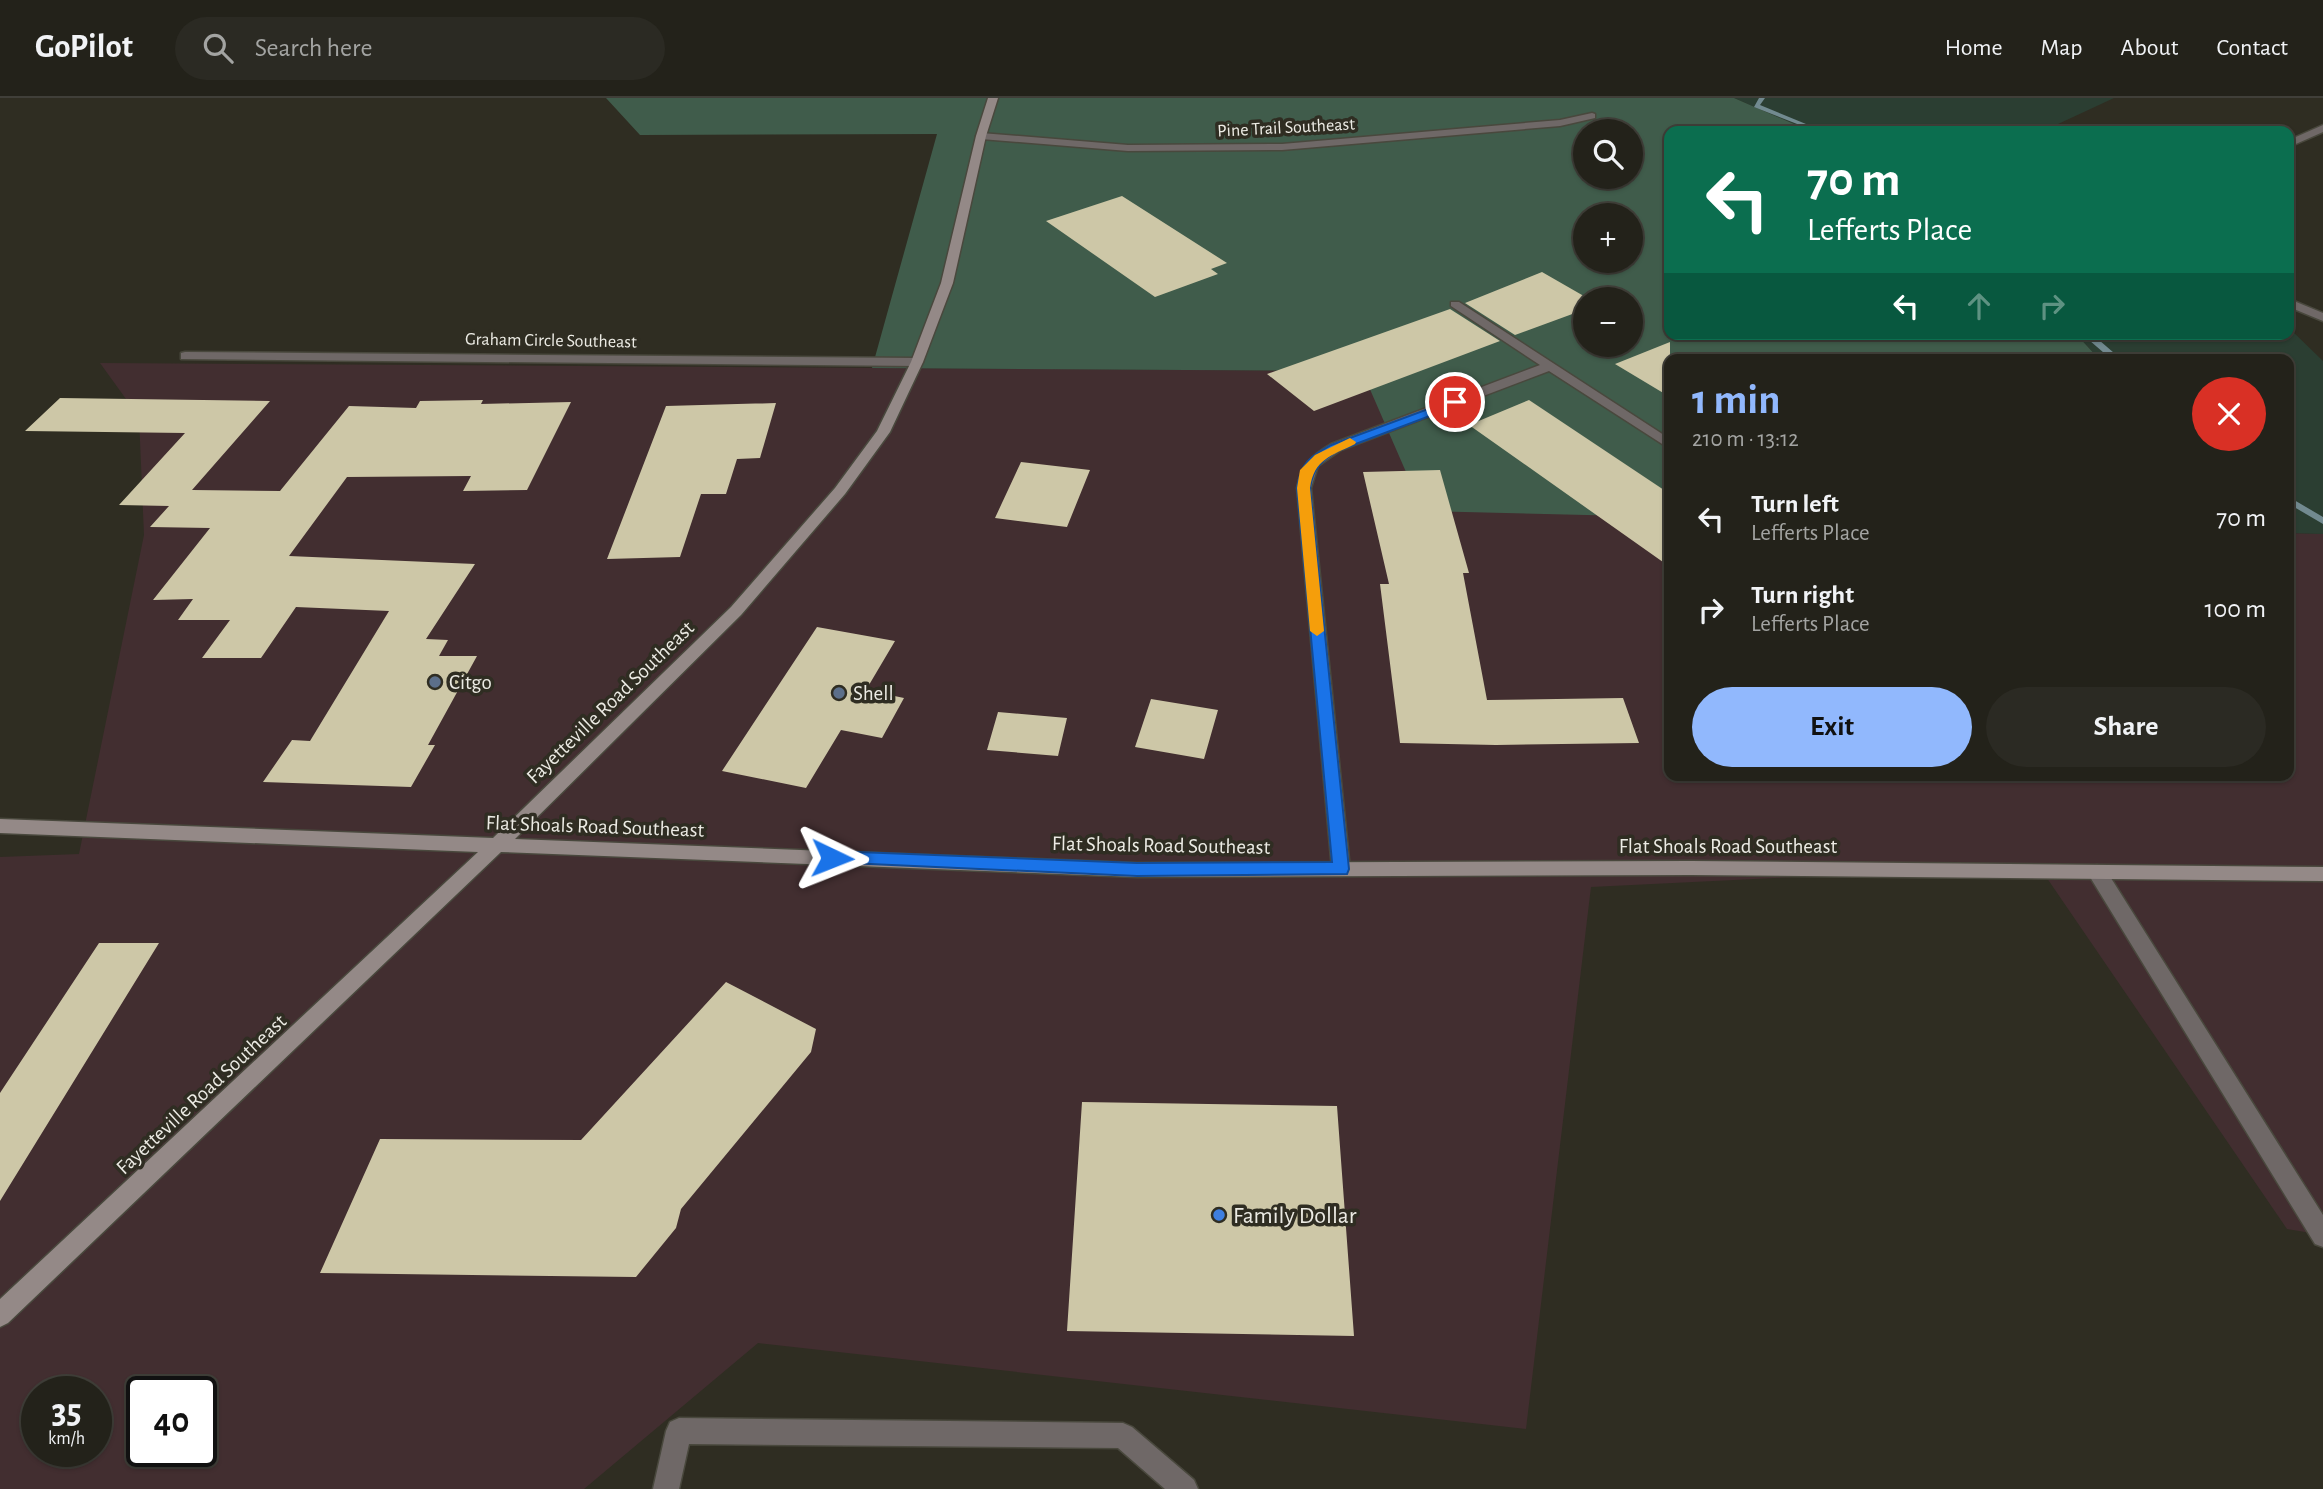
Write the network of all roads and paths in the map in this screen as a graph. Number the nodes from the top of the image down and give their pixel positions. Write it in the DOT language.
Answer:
graph roads {
  1 [pos="993,98"];
  2 [pos="1592,116"];
  3 [pos="2323,128"];
  4 [pos="981,136"];
  5 [pos="2294,142"];
  6 [pos="1455,304"];
  7 [pos="2294,305"];
  8 [pos="2323,317"];
  9 [pos="185,356"];
  10 [pos="917,362"];
  11 [pos="1550,366"];
  12 [pos="1664,442"];
  13 [pos="0,826"];
  14 [pos="497,845"];
  15 [pos="1341,869"];
  16 [pos="2097,872"];
  17 [pos="2323,874"];
  18 [pos="2323,1236"];
  19 [pos="0,1315"];
  20 [pos="666,1489"];
  21 [pos="1185,1489"];
  1 -- 4 [label="street, Fayetteville Road Southeast"];
  2 -- 4 [label="street, Pine Trail Southeast"];
  3 -- 5 [label="street"];
  4 -- 10 [label="street, Fayetteville Road Southeast"];
  6 -- 11 [label="street"];
  7 -- 8 [label="street"];
  9 -- 10 [label="street, Graham Circle Southeast"];
  10 -- 14 [label="street, Fayetteville Road Southeast"];
  11 -- 12 [label="street"];
  11 -- 15 [label="street"];
  13 -- 14 [label="street, Flat Shoals Road Southeast"];
  14 -- 15 [label="street, Flat Shoals Road Southeast"];
  14 -- 19 [label="street, Fayetteville Road Southeast"];
  15 -- 16 [label="street, Flat Shoals Road Southeast"];
  16 -- 17 [label="street, Flat Shoals Road Southeast"];
  16 -- 18 [label="street"];
  20 -- 21 [label="street"];
}
